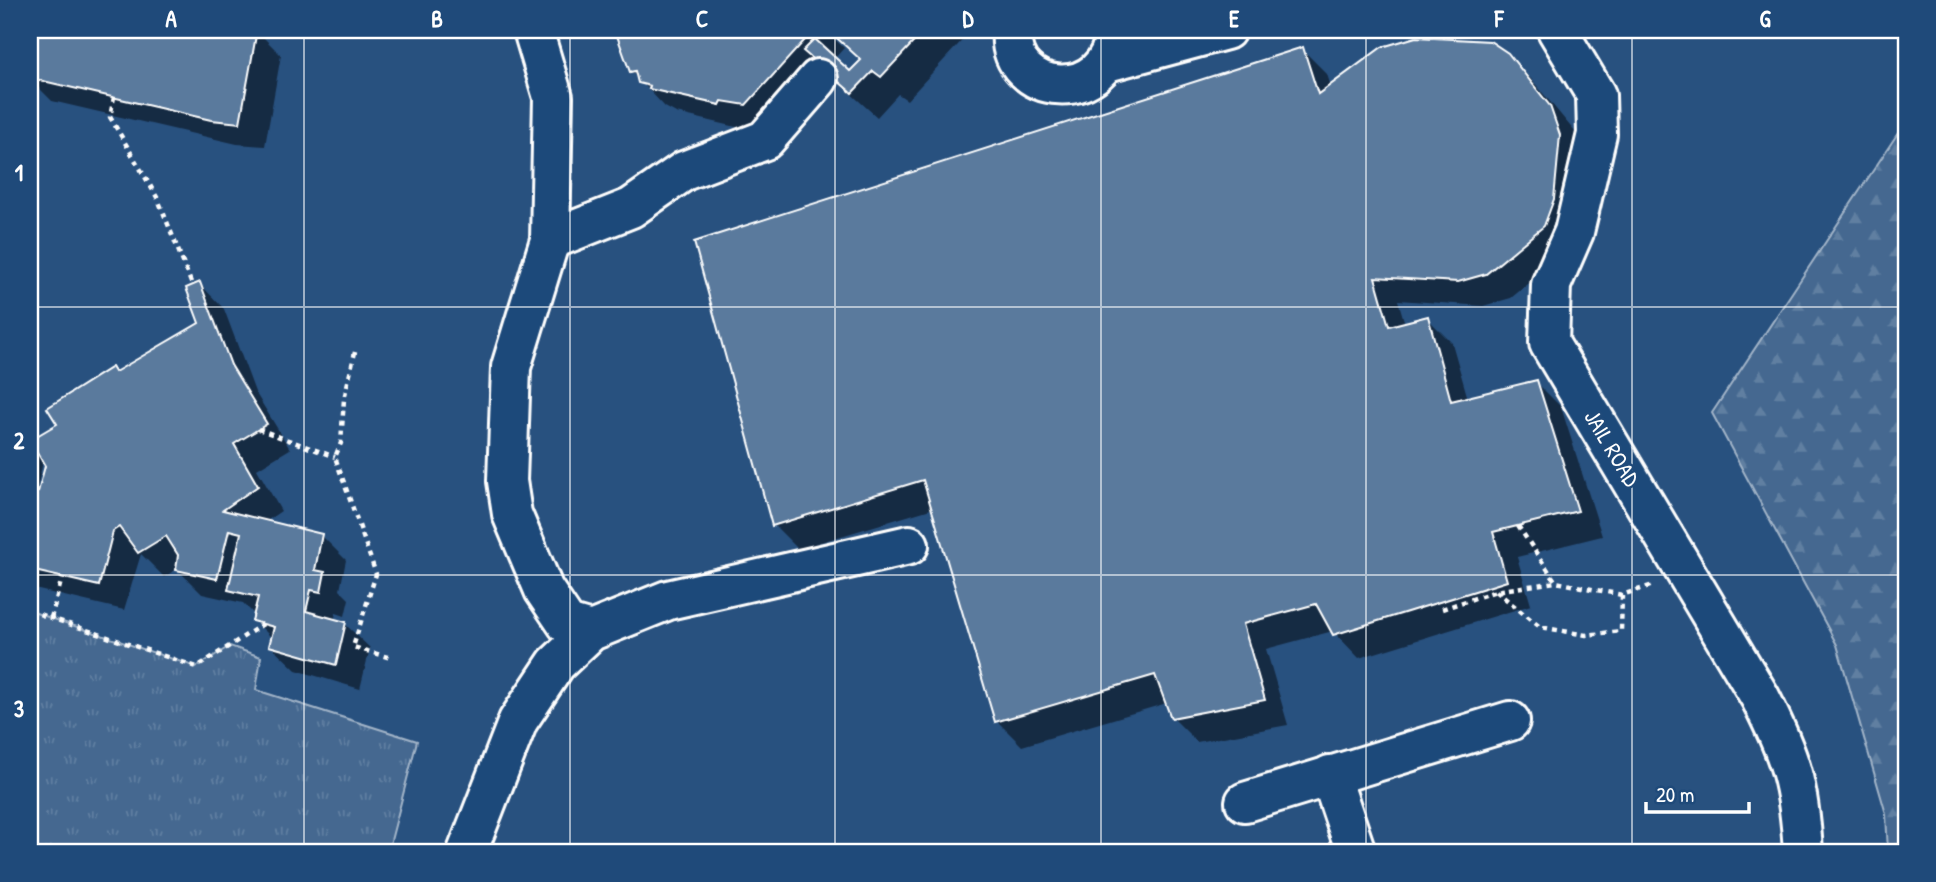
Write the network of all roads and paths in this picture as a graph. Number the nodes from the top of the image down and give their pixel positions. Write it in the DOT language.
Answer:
graph roads {
  1 [pos="533,30"];
  2 [pos="1012,30"];
  3 [pos="1226,30"];
  4 [pos="1557,30"];
  5 [pos="1111,46"];
  6 [pos="818,79"];
  7 [pos="114,97"];
  8 [pos="550,240"];
  9 [pos="192,285"];
  10 [pos="355,352"];
  11 [pos="258,429"];
  12 [pos="335,457"];
  13 [pos="1518,526"];
  14 [pos="909,545"];
  15 [pos="1687,574"];
  16 [pos="62,578"];
  17 [pos="1556,582"];
  18 [pos="1496,591"];
  19 [pos="1622,595"];
  20 [pos="1442,609"];
  21 [pos="30,611"];
  22 [pos="51,618"];
  23 [pos="263,624"];
  24 [pos="591,631"];
  25 [pos="391,658"];
  26 [pos="1510,721"];
  27 [pos="1330,775"];
  28 [pos="1245,802"];
  29 [pos="467,852"];
  30 [pos="1356,852"];
  31 [pos="1803,852"];
  1 -- 8 [label="lane"];
  2 -- 5 [label="lane"];
  3 -- 5 [label="lane"];
  4 -- 15 [label="lane, JAIL ROAD"];
  6 -- 8 [label="lane"];
  7 -- 9 [label="path"];
  8 -- 24 [label="lane"];
  10 -- 12 [label="path"];
  11 -- 12 [label="path"];
  12 -- 25 [label="path"];
  13 -- 17 [label="path"];
  14 -- 24 [label="lane"];
  15 -- 19 [label="path"];
  15 -- 31 [label="lane, JAIL ROAD"];
  16 -- 22 [label="path"];
  17 -- 18 [label="path"];
  17 -- 19 [label="path"];
  18 -- 19 [label="path"];
  18 -- 20 [label="path"];
  21 -- 22 [label="path"];
  22 -- 23 [label="path"];
  24 -- 29 [label="lane"];
  26 -- 27 [label="lane"];
  27 -- 28 [label="lane"];
  27 -- 30 [label="lane"];
}
